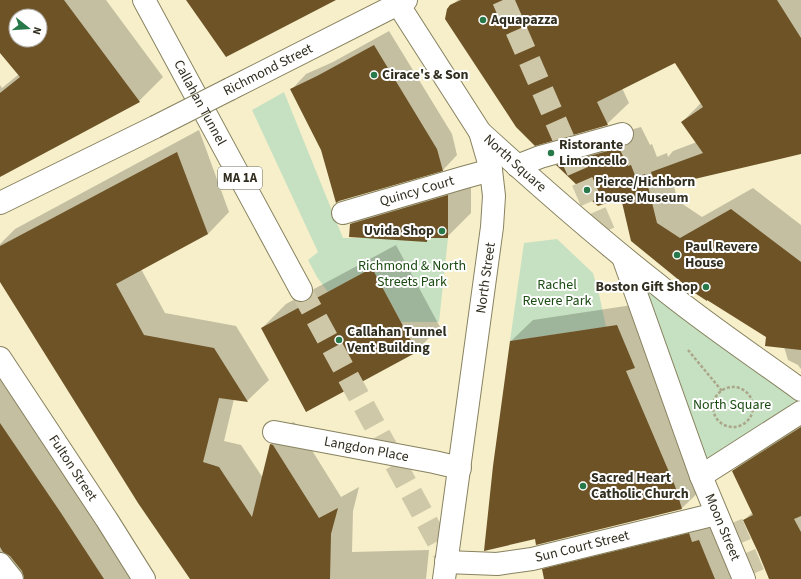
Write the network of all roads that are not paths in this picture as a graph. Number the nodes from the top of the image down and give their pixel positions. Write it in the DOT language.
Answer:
graph roads {
  1 [pos="144,0"];
  2 [pos="400,1"];
  3 [pos="480,132"];
  4 [pos="622,134"];
  5 [pos="517,166"];
  6 [pos="491,170"];
  7 [pos="0,203"];
  8 [pos="343,213"];
  9 [pos="623,256"];
  10 [pos="301,290"];
  11 [pos="0,358"];
  12 [pos="801,390"];
  13 [pos="801,412"];
  14 [pos="274,432"];
  15 [pos="460,468"];
  16 [pos="702,476"];
  17 [pos="716,514"];
  18 [pos="0,564"];
  19 [pos="445,570"];
  20 [pos="12,579"];
  21 [pos="144,579"];
  22 [pos="744,579"];
  1 -- 10 [label="main road, Callahan Tunnel / MA 1A"];
  2 -- 3 [label="main road, North Street"];
  2 -- 7 [label="main road, Richmond Street, bridge"];
  3 -- 5 [label="main road, North Square"];
  3 -- 6 [label="main road, North Street"];
  4 -- 5 [label="main road"];
  5 -- 9 [label="main road, North Square"];
  6 -- 8 [label="main road, Quincy Court"];
  6 -- 15 [label="main road, North Street"];
  9 -- 12 [label="main road, North Square"];
  9 -- 16 [label="main road, North Square"];
  11 -- 21 [label="main road, Fulton Street"];
  13 -- 16 [label="main road"];
  14 -- 15 [label="main road, Langdon Place"];
  15 -- 19 [label="main road, North Street"];
  16 -- 17 [label="main road, Moon Street"];
  17 -- 19 [label="main road, Sun Court Street"];
  17 -- 22 [label="main road, Moon Street"];
  18 -- 20 [label="main road"];
}
